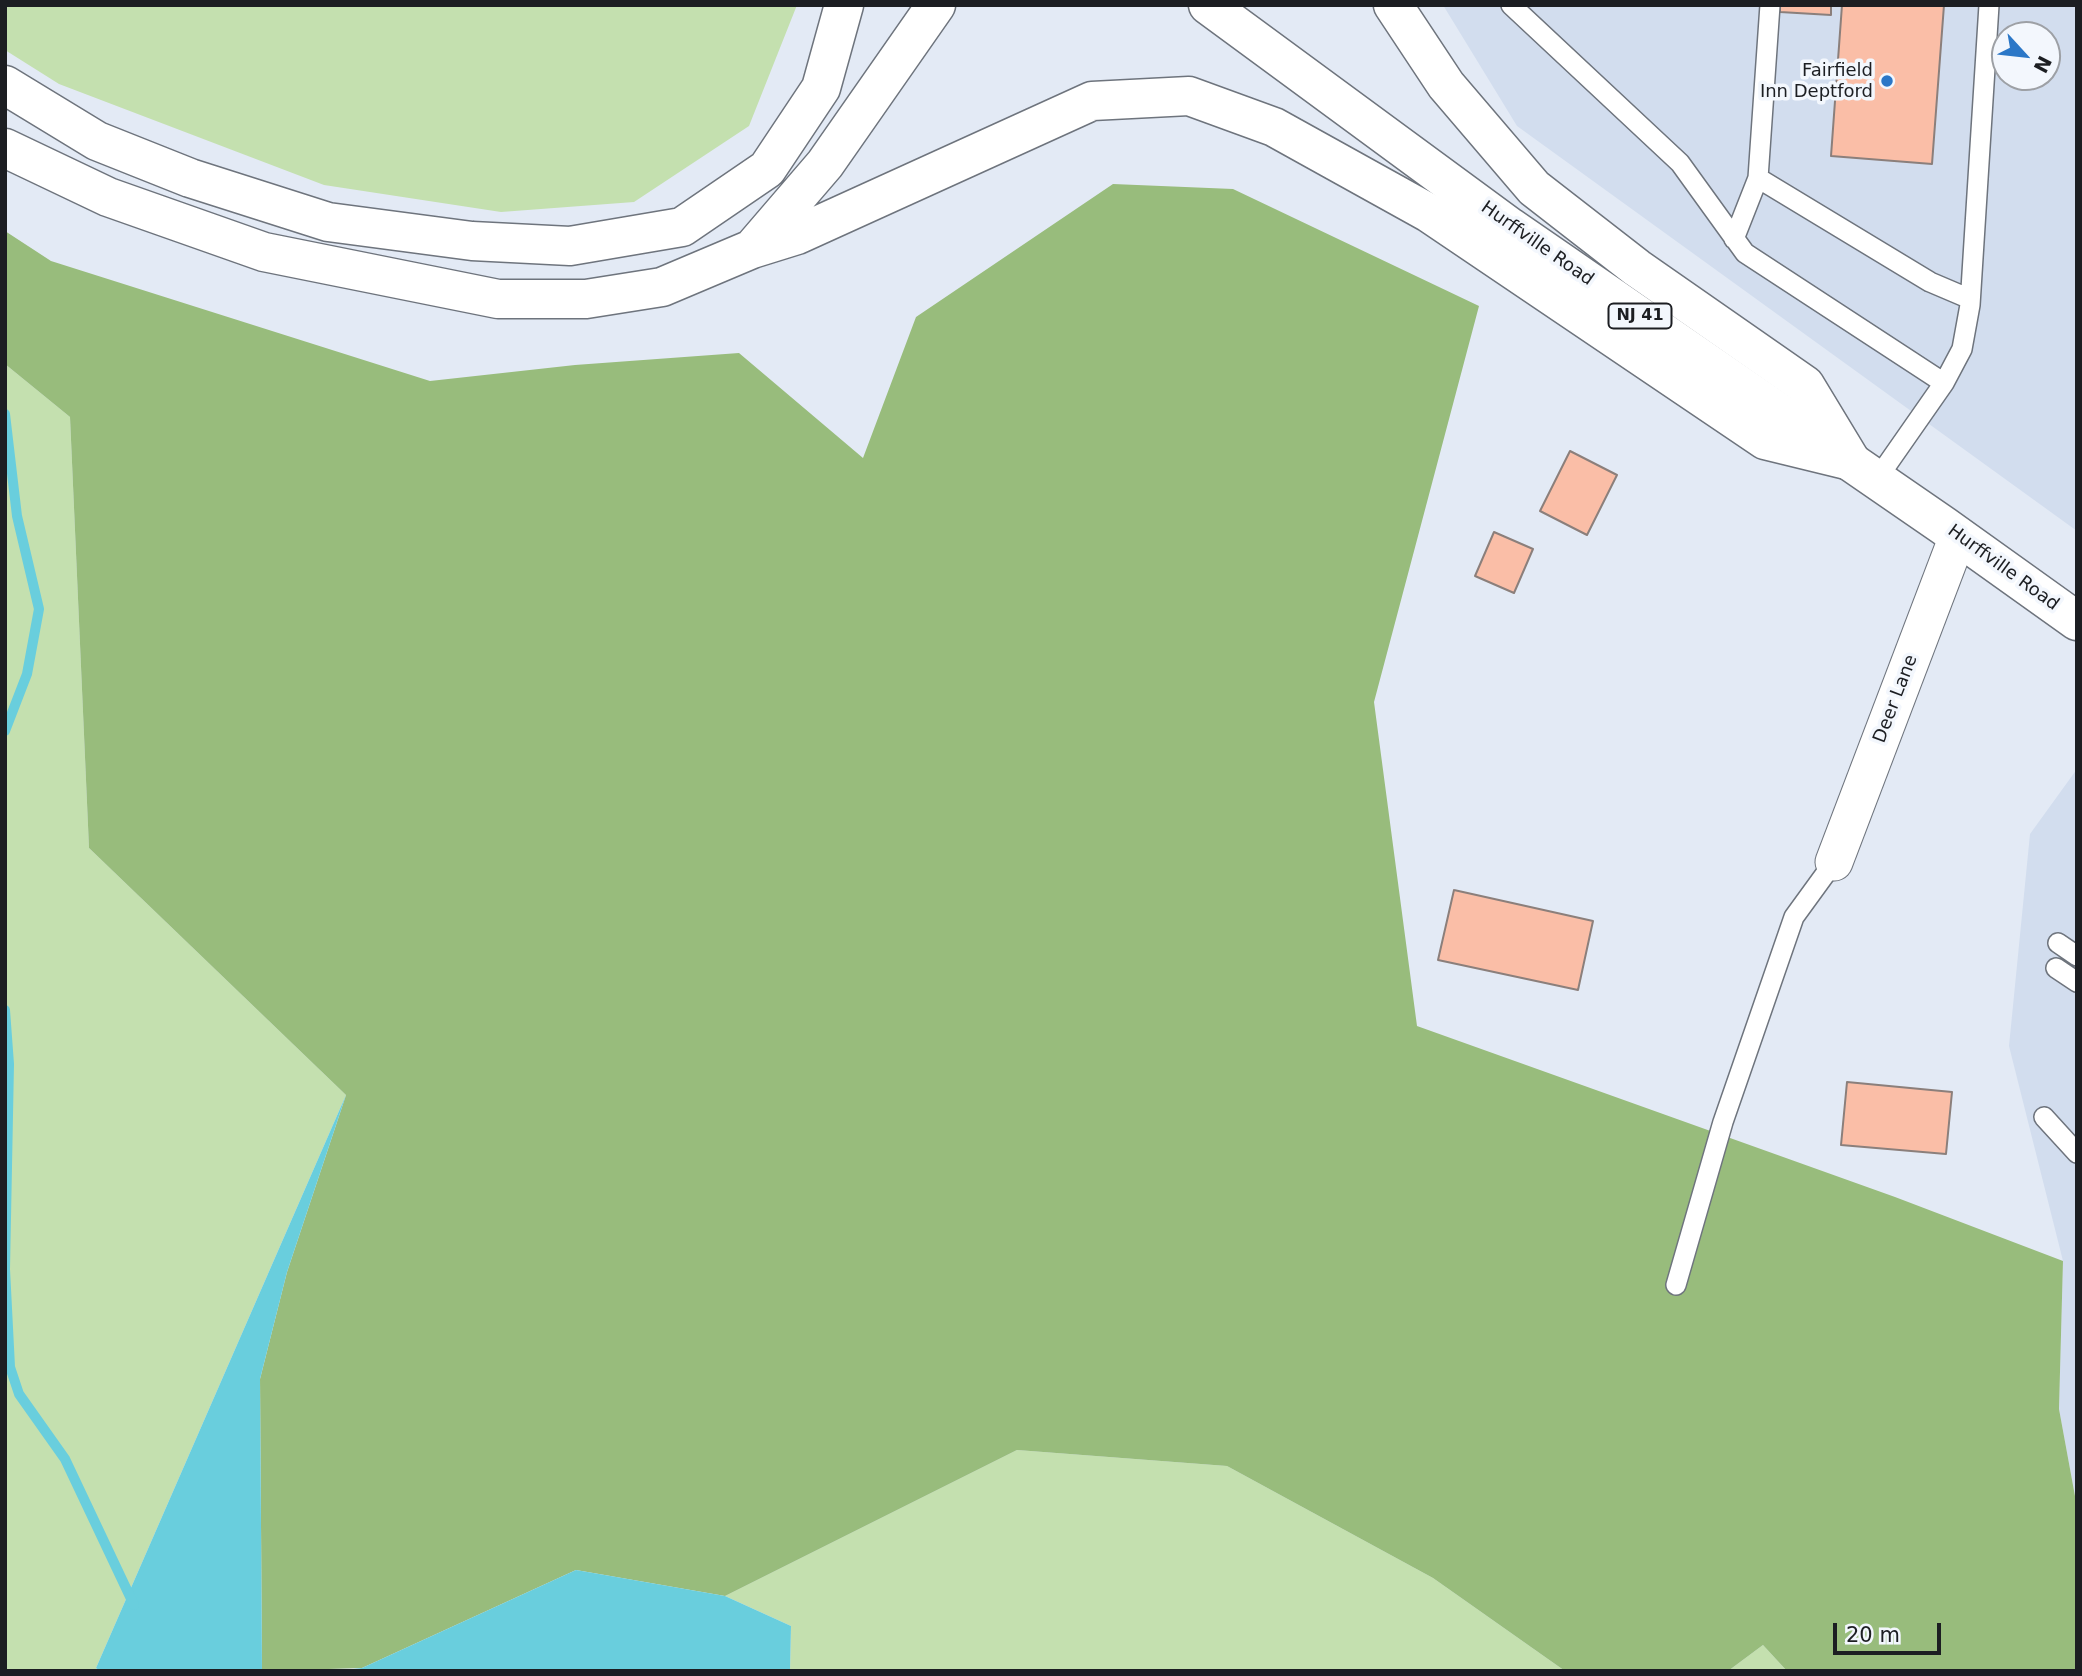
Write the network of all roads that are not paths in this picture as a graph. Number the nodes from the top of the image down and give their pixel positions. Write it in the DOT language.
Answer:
graph roads {
  1 [pos="844,5"];
  2 [pos="936,5"];
  3 [pos="1208,5"];
  4 [pos="1393,5"];
  5 [pos="1511,5"];
  6 [pos="1770,5"];
  7 [pos="1989,5"];
  8 [pos="5,85"];
  9 [pos="5,148"];
  10 [pos="1758,178"];
  11 [pos="1734,239"];
  12 [pos="752,249"];
  13 [pos="1970,299"];
  14 [pos="1944,383"];
  15 [pos="1864,470"];
  16 [pos="1958,536"];
  17 [pos="2077,621"];
  18 [pos="1833,862"];
  19 [pos="2058,943"];
  20 [pos="2077,956"];
  21 [pos="2056,968"];
  22 [pos="2077,982"];
  23 [pos="2045,1117"];
  24 [pos="2077,1153"];
  25 [pos="1676,1285"];
  1 -- 8 [label="main road"];
  2 -- 12 [label="main road"];
  3 -- 15 [label="main road, Hurffville Road / NJ 41"];
  4 -- 15 [label="main road"];
  5 -- 11 [label="lane"];
  6 -- 10 [label="lane"];
  7 -- 13 [label="lane"];
  9 -- 12 [label="main road"];
  10 -- 11 [label="lane"];
  10 -- 13 [label="lane"];
  11 -- 14 [label="lane"];
  12 -- 15 [label="main road"];
  13 -- 14 [label="lane"];
  14 -- 15 [label="lane"];
  15 -- 16 [label="main road, Hurffville Road / NJ 41"];
  16 -- 17 [label="main road, Hurffville Road / NJ 41"];
  16 -- 18 [label="street, Deer Lane"];
  18 -- 25 [label="lane"];
  19 -- 20 [label="lane"];
  21 -- 22 [label="lane"];
  23 -- 24 [label="lane"];
}
